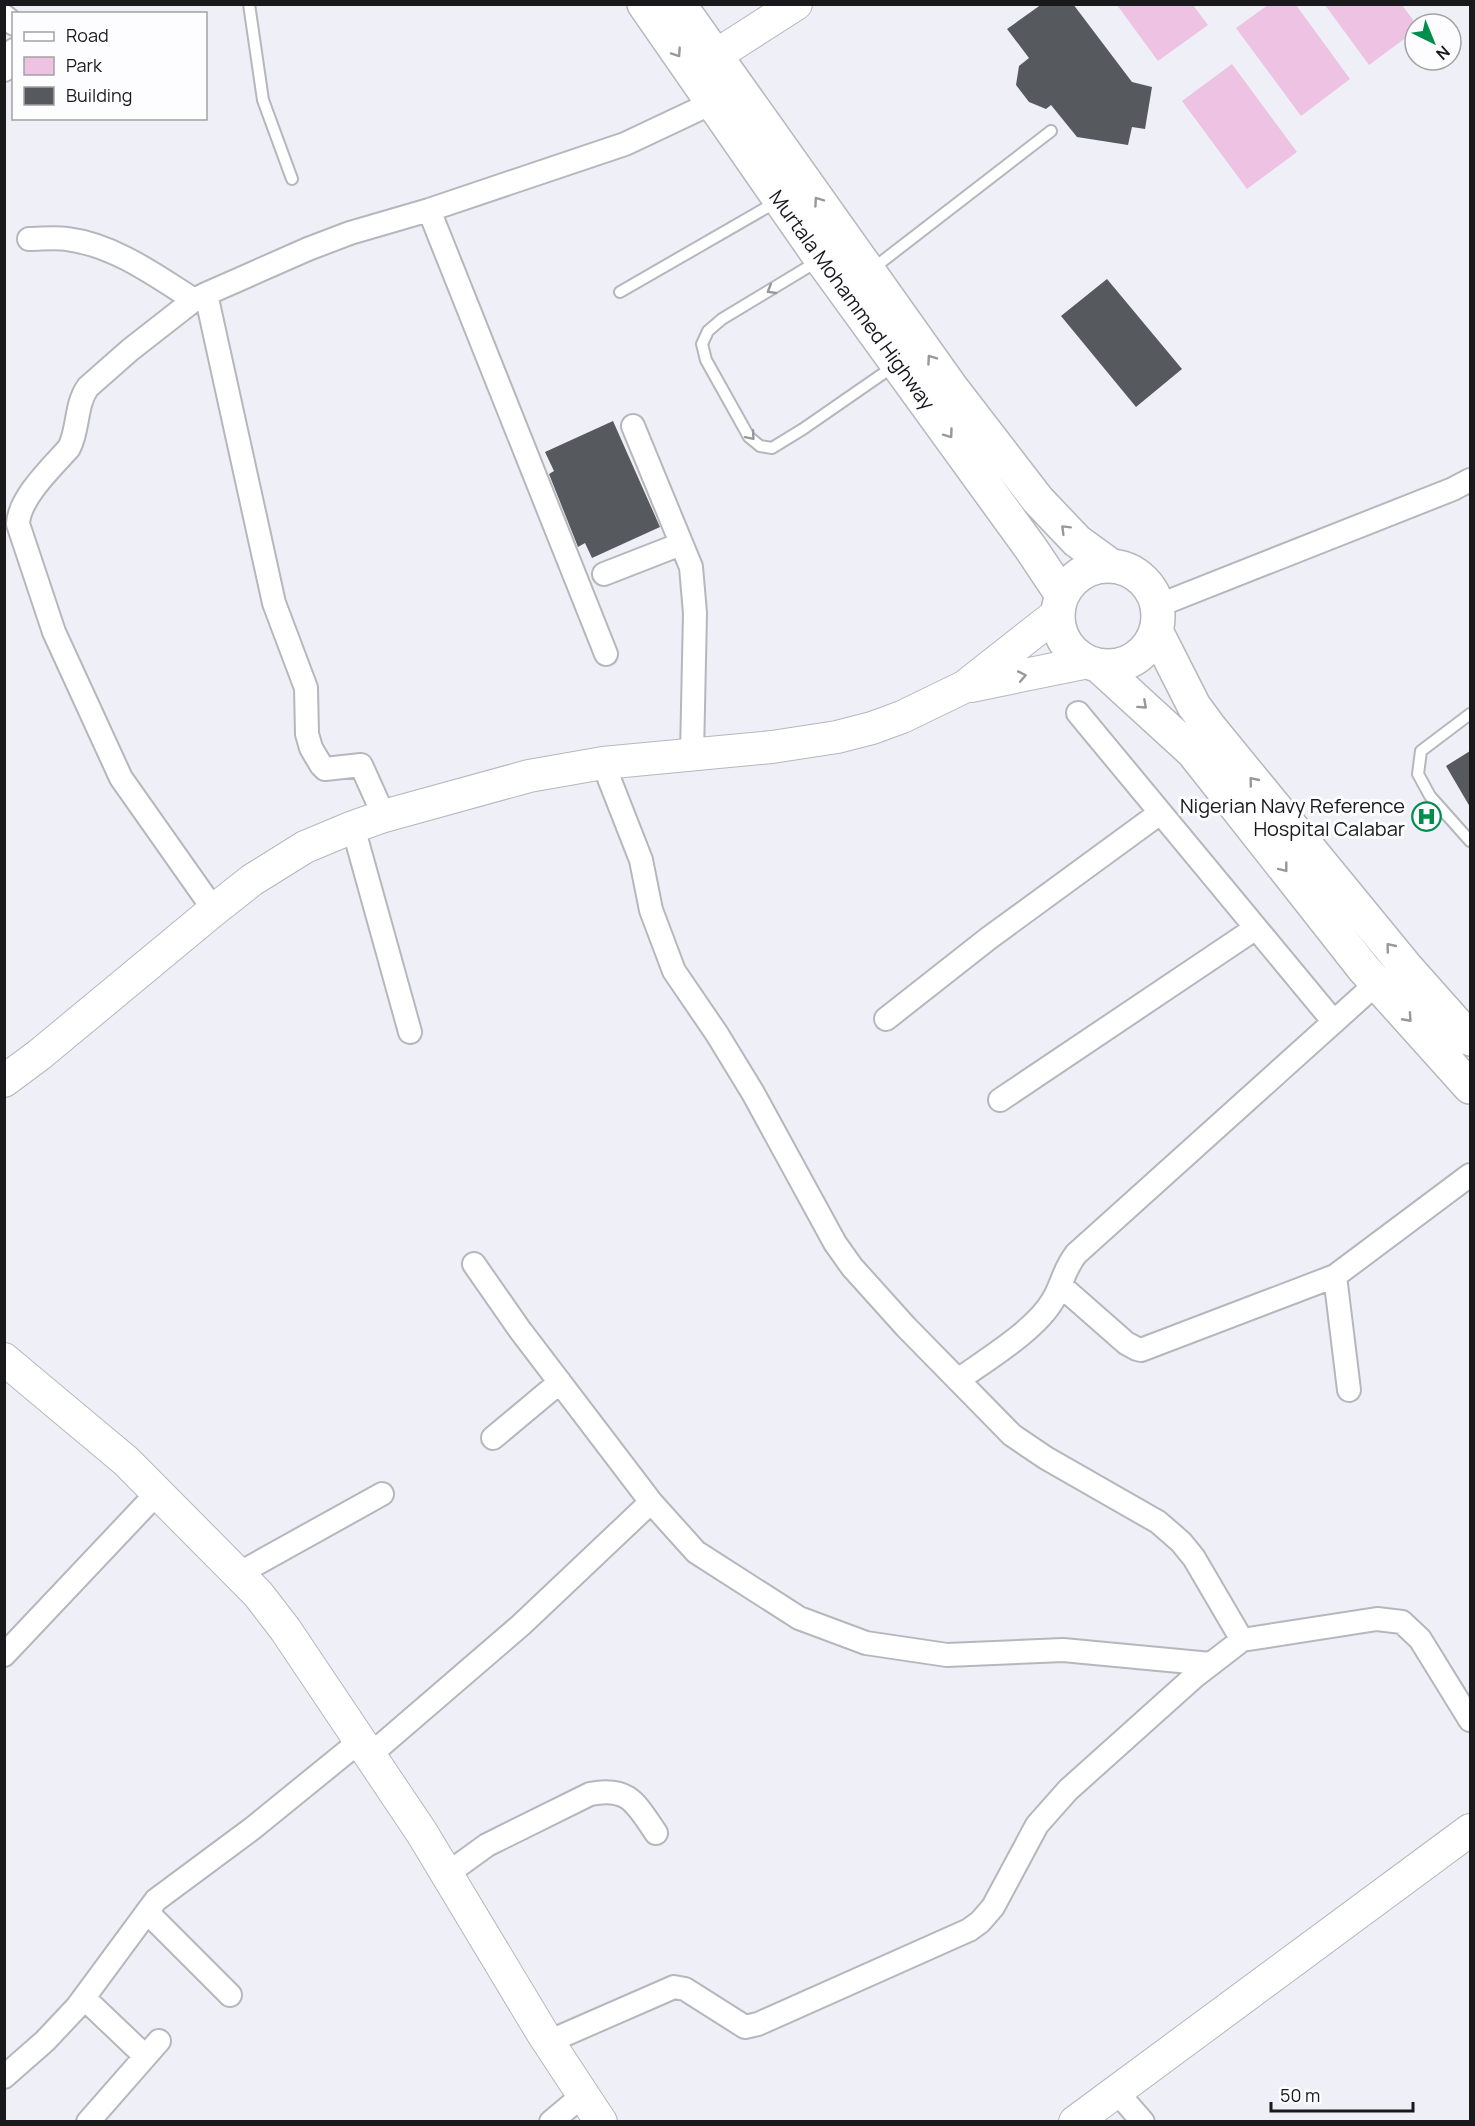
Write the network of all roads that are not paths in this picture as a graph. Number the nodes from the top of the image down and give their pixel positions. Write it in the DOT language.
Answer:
graph roads {
  1 [pos="249,4"];
  2 [pos="644,4"];
  3 [pos="679,4"];
  4 [pos="796,4"];
  5 [pos="12,54"];
  6 [pos="715,56"];
  7 [pos="4,70"];
  8 [pos="712,103"];
  9 [pos="1051,131"];
  10 [pos="292,179"];
  11 [pos="780,200"];
  12 [pos="429,210"];
  13 [pos="29,239"];
  14 [pos="821,259"];
  15 [pos="869,272"];
  16 [pos="620,292"];
  17 [pos="200,297"];
  18 [pos="897,363"];
  19 [pos="633,426"];
  20 [pos="1470,480"];
  21 [pos="681,544"];
  22 [pos="1110,566"];
  23 [pos="604,574"];
  24 [pos="1060,604"];
  25 [pos="1157,618"];
  26 [pos="606,654"];
  27 [pos="1093,664"];
  28 [pos="964,687"];
  29 [pos="1078,713"];
  30 [pos="1470,714"];
  31 [pos="692,754"];
  32 [pos="603,763"];
  33 [pos="1160,813"];
  34 [pos="384,816"];
  35 [pos="352,827"];
  36 [pos="1470,841"];
  37 [pos="214,910"];
  38 [pos="1256,928"];
  39 [pos="1377,983"];
  40 [pos="886,1019"];
  41 [pos="1334,1022"];
  42 [pos="410,1032"];
  43 [pos="1470,1039"];
  44 [pos="4,1081"];
  45 [pos="1470,1087"];
  46 [pos="1000,1100"];
  47 [pos="1470,1175"];
  48 [pos="474,1264"];
  49 [pos="1335,1276"];
  50 [pos="1059,1285"];
  51 [pos="4,1359"];
  52 [pos="958,1380"];
  53 [pos="560,1382"];
  54 [pos="1349,1390"];
  55 [pos="493,1438"];
  56 [pos="158,1492"];
  57 [pos="382,1494"];
  58 [pos="651,1502"];
  59 [pos="238,1574"];
  60 [pos="1242,1640"];
  61 [pos="4,1655"];
  62 [pos="1211,1664"];
  63 [pos="1470,1720"];
  64 [pos="365,1748"];
  65 [pos="1470,1830"];
  66 [pos="656,1833"];
  67 [pos="447,1874"];
  68 [pos="147,1912"];
  69 [pos="230,1995"];
  70 [pos="84,1998"];
  71 [pos="548,2042"];
  72 [pos="4,2077"];
  73 [pos="1116,2091"];
  74 [pos="583,2095"];
  75 [pos="88,2121"];
  76 [pos="551,2121"];
  77 [pos="601,2121"];
  78 [pos="1074,2121"];
  79 [pos="1143,2121"];
  1 -- 10 [label="lane"];
  2 -- 8 [label="highway, Murtala Mohammed Highway, one-way"];
  3 -- 6 [label="highway, Murtala Mohammed Highway"];
  4 -- 6 [label="street"];
  5 -- 7 [label="street"];
  15 -- 6 [label="highway, Murtala Mohammed Highway, one-way"];
  8 -- 11 [label="highway, Murtala Mohammed Highway"];
  8 -- 12 [label="street"];
  9 -- 15 [label="lane"];
  11 -- 14 [label="highway, Murtala Mohammed Highway"];
  11 -- 16 [label="lane"];
  12 -- 17 [label="street"];
  12 -- 26 [label="street"];
  13 -- 17 [label="street"];
  14 -- 18 [label="highway, Murtala Mohammed Highway"];
  14 -- 18 [label="lane, one-way"];
  22 -- 15 [label="highway, Murtala Mohammed Highway, one-way"];
  17 -- 34 [label="street"];
  17 -- 37 [label="street"];
  18 -- 24 [label="highway, Murtala Mohammed Highway, one-way"];
  19 -- 21 [label="street"];
  20 -- 25 [label="street"];
  21 -- 23 [label="street"];
  21 -- 31 [label="street"];
  22 -- 24 [label="highway"];
  22 -- 25 [label="highway"];
  24 -- 27 [label="highway"];
  24 -- 28 [label="street"];
  25 -- 27 [label="highway"];
  43 -- 25 [label="highway, one-way"];
  28 -- 27 [label="street, one-way"];
  27 -- 39 [label="highway, one-way"];
  28 -- 31 [label="street"];
  29 -- 33 [label="street"];
  30 -- 36 [label="lane"];
  31 -- 32 [label="street"];
  32 -- 34 [label="street"];
  32 -- 52 [label="street"];
  33 -- 38 [label="street"];
  33 -- 40 [label="street"];
  34 -- 35 [label="street"];
  35 -- 37 [label="street"];
  35 -- 42 [label="street"];
  37 -- 44 [label="street"];
  38 -- 41 [label="street"];
  38 -- 46 [label="street"];
  39 -- 41 [label="street"];
  39 -- 45 [label="highway, one-way"];
  41 -- 50 [label="street"];
  47 -- 49 [label="street"];
  48 -- 53 [label="street"];
  49 -- 50 [label="street"];
  49 -- 54 [label="street"];
  50 -- 52 [label="street"];
  51 -- 56 [label="street"];
  52 -- 60 [label="street"];
  53 -- 55 [label="street"];
  53 -- 58 [label="street"];
  56 -- 59 [label="street"];
  56 -- 61 [label="street"];
  57 -- 59 [label="street"];
  58 -- 62 [label="street"];
  58 -- 64 [label="street"];
  59 -- 64 [label="street"];
  60 -- 62 [label="street"];
  60 -- 63 [label="street"];
  62 -- 71 [label="street"];
  64 -- 67 [label="street"];
  64 -- 68 [label="street"];
  65 -- 73 [label="street"];
  66 -- 67 [label="street"];
  67 -- 71 [label="street"];
  68 -- 69 [label="street"];
  68 -- 70 [label="street"];
  70 -- 72 [label="street"];
  70 -- 75 [label="street"];
  71 -- 74 [label="street"];
  73 -- 78 [label="street"];
  73 -- 79 [label="street"];
  74 -- 76 [label="street"];
  74 -- 77 [label="street"];
}
